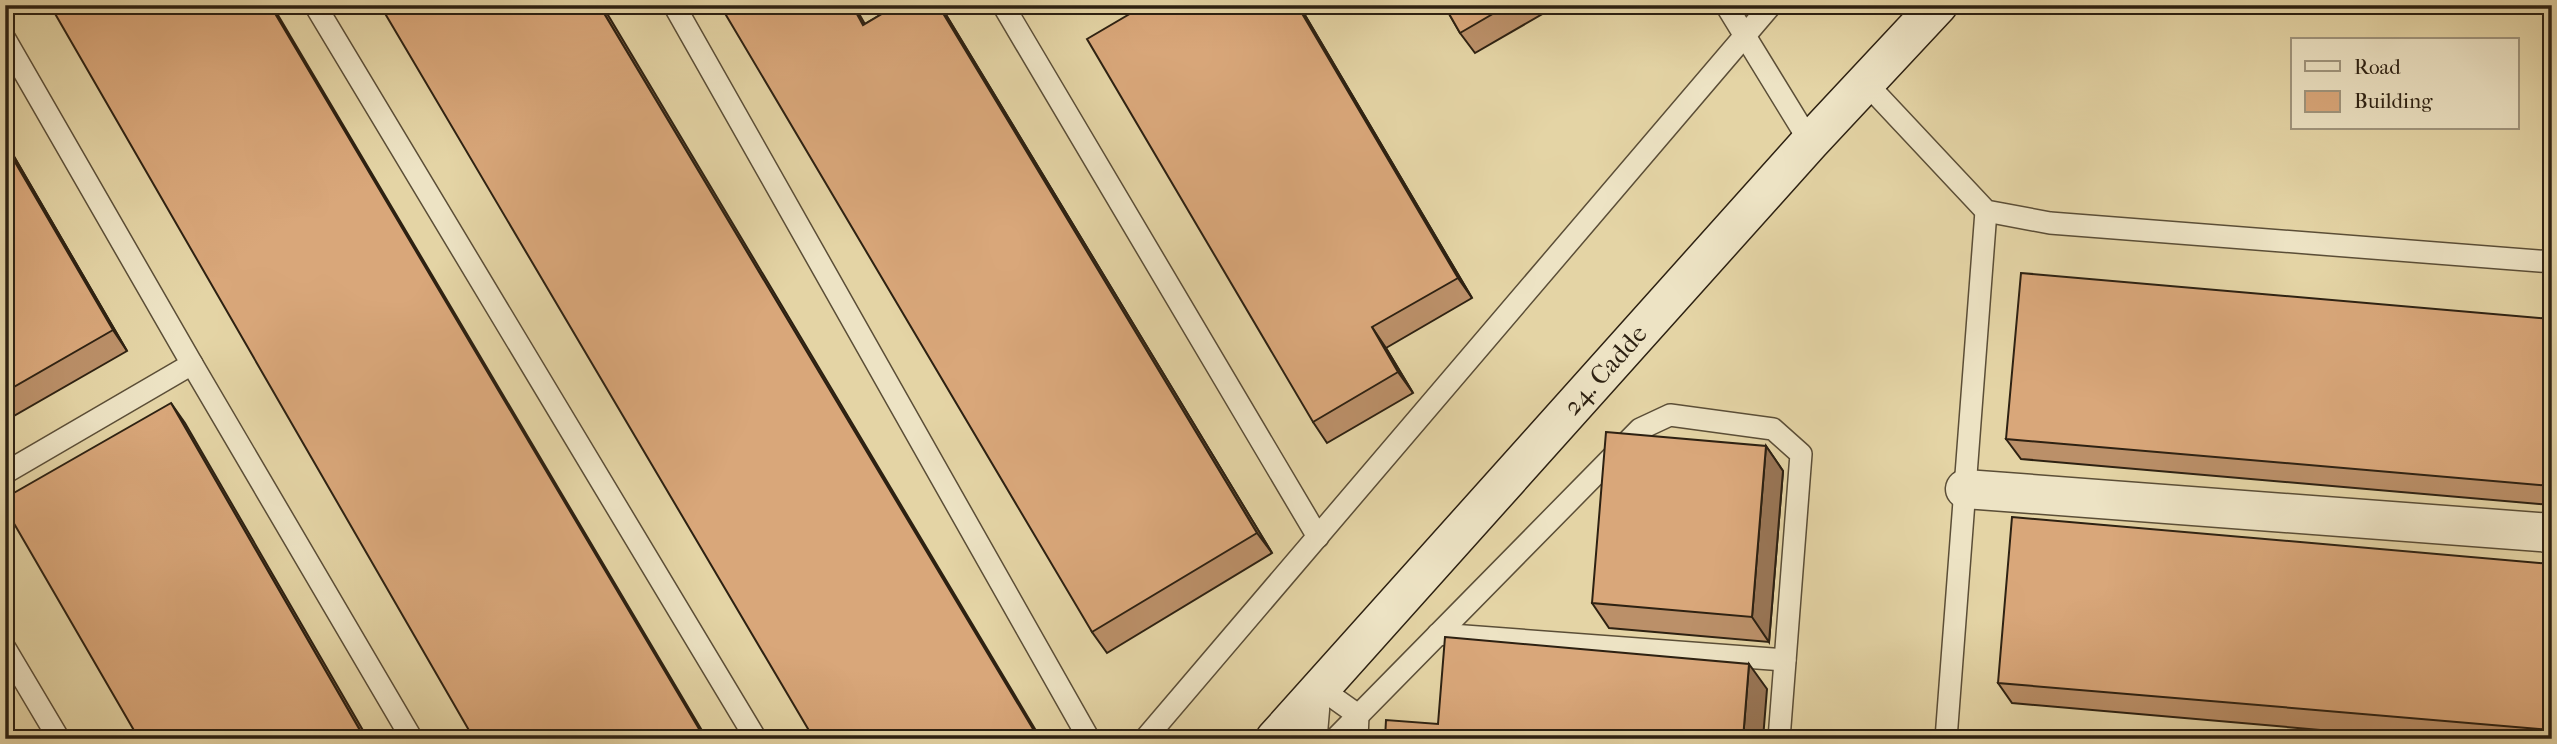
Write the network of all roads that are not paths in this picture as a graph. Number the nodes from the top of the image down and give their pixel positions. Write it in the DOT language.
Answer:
graph roads {
  1 [pos="315,5"];
  2 [pos="674,5"];
  3 [pos="1003,5"];
  4 [pos="1726,5"];
  5 [pos="1771,5"];
  6 [pos="1938,5"];
  7 [pos="1745,36"];
  8 [pos="5,39"];
  9 [pos="1865,82"];
  10 [pos="1810,142"];
  11 [pos="1986,211"];
  12 [pos="2552,262"];
  13 [pos="192,364"];
  14 [pos="5,473"];
  15 [pos="1965,489"];
  16 [pos="2552,533"];
  17 [pos="1318,537"];
  18 [pos="1438,634"];
  19 [pos="5,648"];
  20 [pos="1785,660"];
  21 [pos="1320,688"];
  22 [pos="1358,715"];
  23 [pos="59,739"];
  24 [pos="412,739"];
  25 [pos="756,739"];
  26 [pos="1088,739"];
  27 [pos="1145,739"];
  28 [pos="1275,739"];
  29 [pos="1316,739"];
  30 [pos="1335,739"];
  31 [pos="1357,739"];
  32 [pos="1779,739"];
  33 [pos="1946,739"];
  1 -- 25 [label="lane"];
  2 -- 26 [label="lane"];
  3 -- 17 [label="lane"];
  4 -- 7 [label="lane"];
  5 -- 7 [label="lane"];
  6 -- 9 [label="street, 24. Cadde"];
  7 -- 10 [label="lane"];
  7 -- 17 [label="lane"];
  8 -- 13 [label="lane"];
  9 -- 10 [label="street, 24. Cadde"];
  9 -- 11 [label="lane"];
  10 -- 21 [label="street, 24. Cadde"];
  11 -- 12 [label="lane"];
  11 -- 15 [label="lane"];
  13 -- 14 [label="lane"];
  13 -- 24 [label="lane"];
  15 -- 16 [label="street"];
  15 -- 33 [label="lane"];
  17 -- 27 [label="lane"];
  18 -- 20 [label="lane"];
  18 -- 20 [label="lane"];
  18 -- 22 [label="lane"];
  19 -- 23 [label="lane"];
  20 -- 32 [label="lane"];
  21 -- 22 [label="lane"];
  21 -- 28 [label="street, 24. Cadde"];
  21 -- 29 [label="lane"];
  22 -- 30 [label="lane"];
  22 -- 31 [label="lane"];
}
